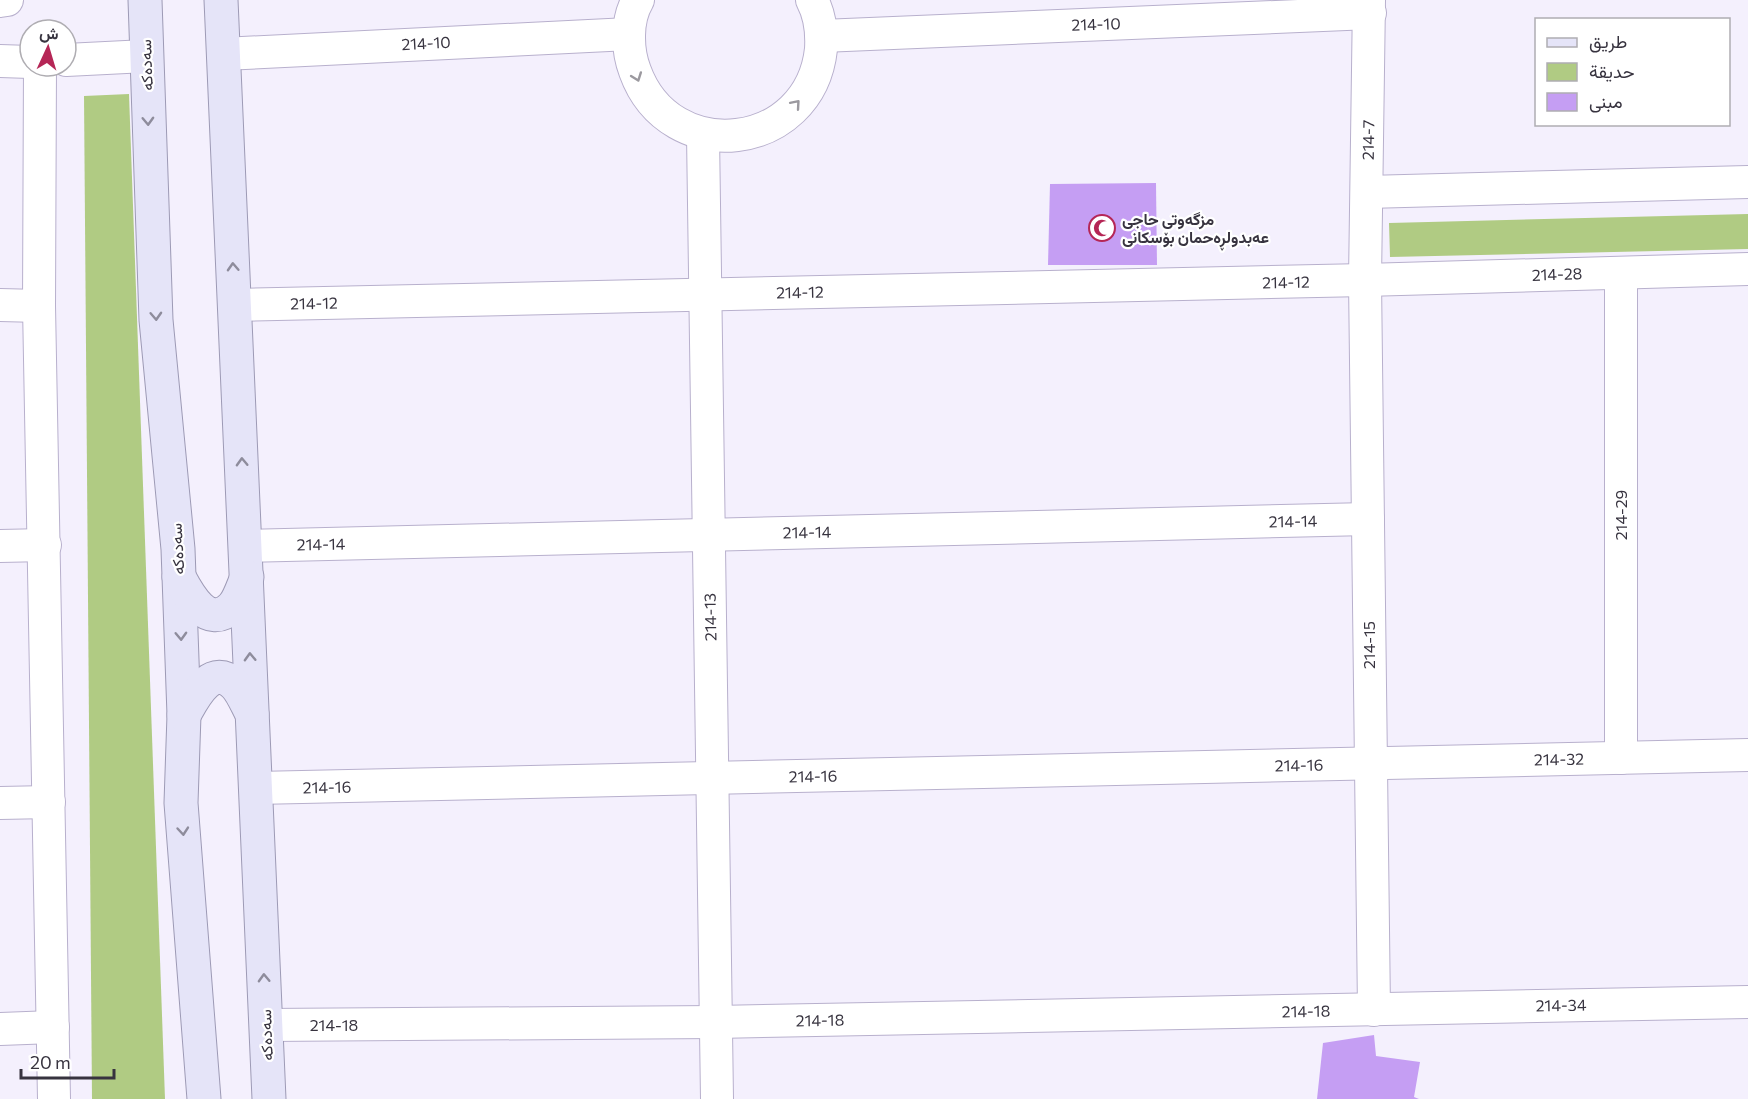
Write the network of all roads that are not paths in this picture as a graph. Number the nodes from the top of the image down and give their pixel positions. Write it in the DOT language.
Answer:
graph roads {
  1 [pos="7,0"];
  2 [pos="145,0"];
  3 [pos="221,0"];
  4 [pos="638,0"];
  5 [pos="812,0"];
  6 [pos="0,1"];
  7 [pos="1369,6"];
  8 [pos="629,34"];
  9 [pos="822,36"];
  10 [pos="223,54"];
  11 [pos="146,56"];
  12 [pos="78,59"];
  13 [pos="0,61"];
  14 [pos="18,62"];
  15 [pos="40,78"];
  16 [pos="703,135"];
  17 [pos="1748,182"];
  18 [pos="1367,192"];
  19 [pos="1748,269"];
  20 [pos="1621,273"];
  21 [pos="1365,280"];
  22 [pos="706,294"];
  23 [pos="235,304"];
  24 [pos="0,305"];
  25 [pos="39,306"];
  26 [pos="1368,519"];
  27 [pos="709,535"];
  28 [pos="45,545"];
  29 [pos="0,546"];
  30 [pos="246,561"];
  31 [pos="178,576"];
  32 [pos="252,714"];
  33 [pos="184,715"];
  34 [pos="1748,755"];
  35 [pos="1622,758"];
  36 [pos="1370,764"];
  37 [pos="713,778"];
  38 [pos="256,788"];
  39 [pos="49,802"];
  40 [pos="0,803"];
  41 [pos="1748,1002"];
  42 [pos="1374,1010"];
  43 [pos="716,1022"];
  44 [pos="266,1025"];
  45 [pos="53,1027"];
  46 [pos="0,1029"];
  47 [pos="54,1099"];
  48 [pos="204,1099"];
  49 [pos="269,1099"];
  50 [pos="717,1099"];
  1 -- 6 [label="street"];
  2 -- 11 [label="main road, سەدەکە"];
  3 -- 10 [label="main road, سەدەکە"];
  4 -- 8 [label="street"];
  5 -- 9 [label="street"];
  7 -- 9 [label="street, 214-10"];
  7 -- 18 [label="street, 214-7"];
  8 -- 10 [label="street, 214-10"];
  8 -- 16 [label="street, one-way"];
  16 -- 9 [label="street, one-way"];
  23 -- 10 [label="main road, سەدەکە, one-way"];
  11 -- 12 [label="street"];
  11 -- 31 [label="main road, سەدەکە, one-way"];
  13 -- 14 [label="street"];
  15 -- 25 [label="street"];
  16 -- 22 [label="street, 214-13"];
  17 -- 18 [label="street"];
  18 -- 21 [label="street, 214-7"];
  19 -- 20 [label="street, 214-28"];
  20 -- 21 [label="street, 214-28"];
  20 -- 35 [label="street, 214-29"];
  21 -- 22 [label="street, 214-12"];
  21 -- 26 [label="street, 214-15"];
  22 -- 23 [label="street, 214-12"];
  22 -- 27 [label="street, 214-13"];
  30 -- 23 [label="main road, سەدەکە, one-way"];
  24 -- 25 [label="street"];
  25 -- 28 [label="street"];
  26 -- 27 [label="street, 214-14"];
  26 -- 36 [label="street, 214-15"];
  27 -- 30 [label="street, 214-14"];
  27 -- 37 [label="street, 214-13"];
  28 -- 29 [label="street"];
  28 -- 39 [label="street"];
  30 -- 31 [label="main road"];
  32 -- 30 [label="main road, سەدەکە, one-way"];
  31 -- 33 [label="main road, سەدەکە, one-way"];
  32 -- 33 [label="main road"];
  32 -- 38 [label="main road, سەدەکە"];
  33 -- 48 [label="main road, سەدەکە, one-way"];
  34 -- 35 [label="street, 214-32"];
  35 -- 36 [label="street, 214-32"];
  36 -- 37 [label="street, 214-16"];
  36 -- 42 [label="street, 214-15"];
  37 -- 38 [label="street, 214-16"];
  37 -- 43 [label="street, 214-13"];
  44 -- 38 [label="main road, سەدەکە, one-way"];
  39 -- 40 [label="street"];
  39 -- 45 [label="street"];
  41 -- 42 [label="street, 214-34"];
  42 -- 43 [label="street, 214-18"];
  43 -- 44 [label="street, 214-18"];
  43 -- 50 [label="street, 214-13"];
  44 -- 49 [label="main road, سەدەکە"];
  45 -- 46 [label="street"];
  45 -- 47 [label="street"];
}
